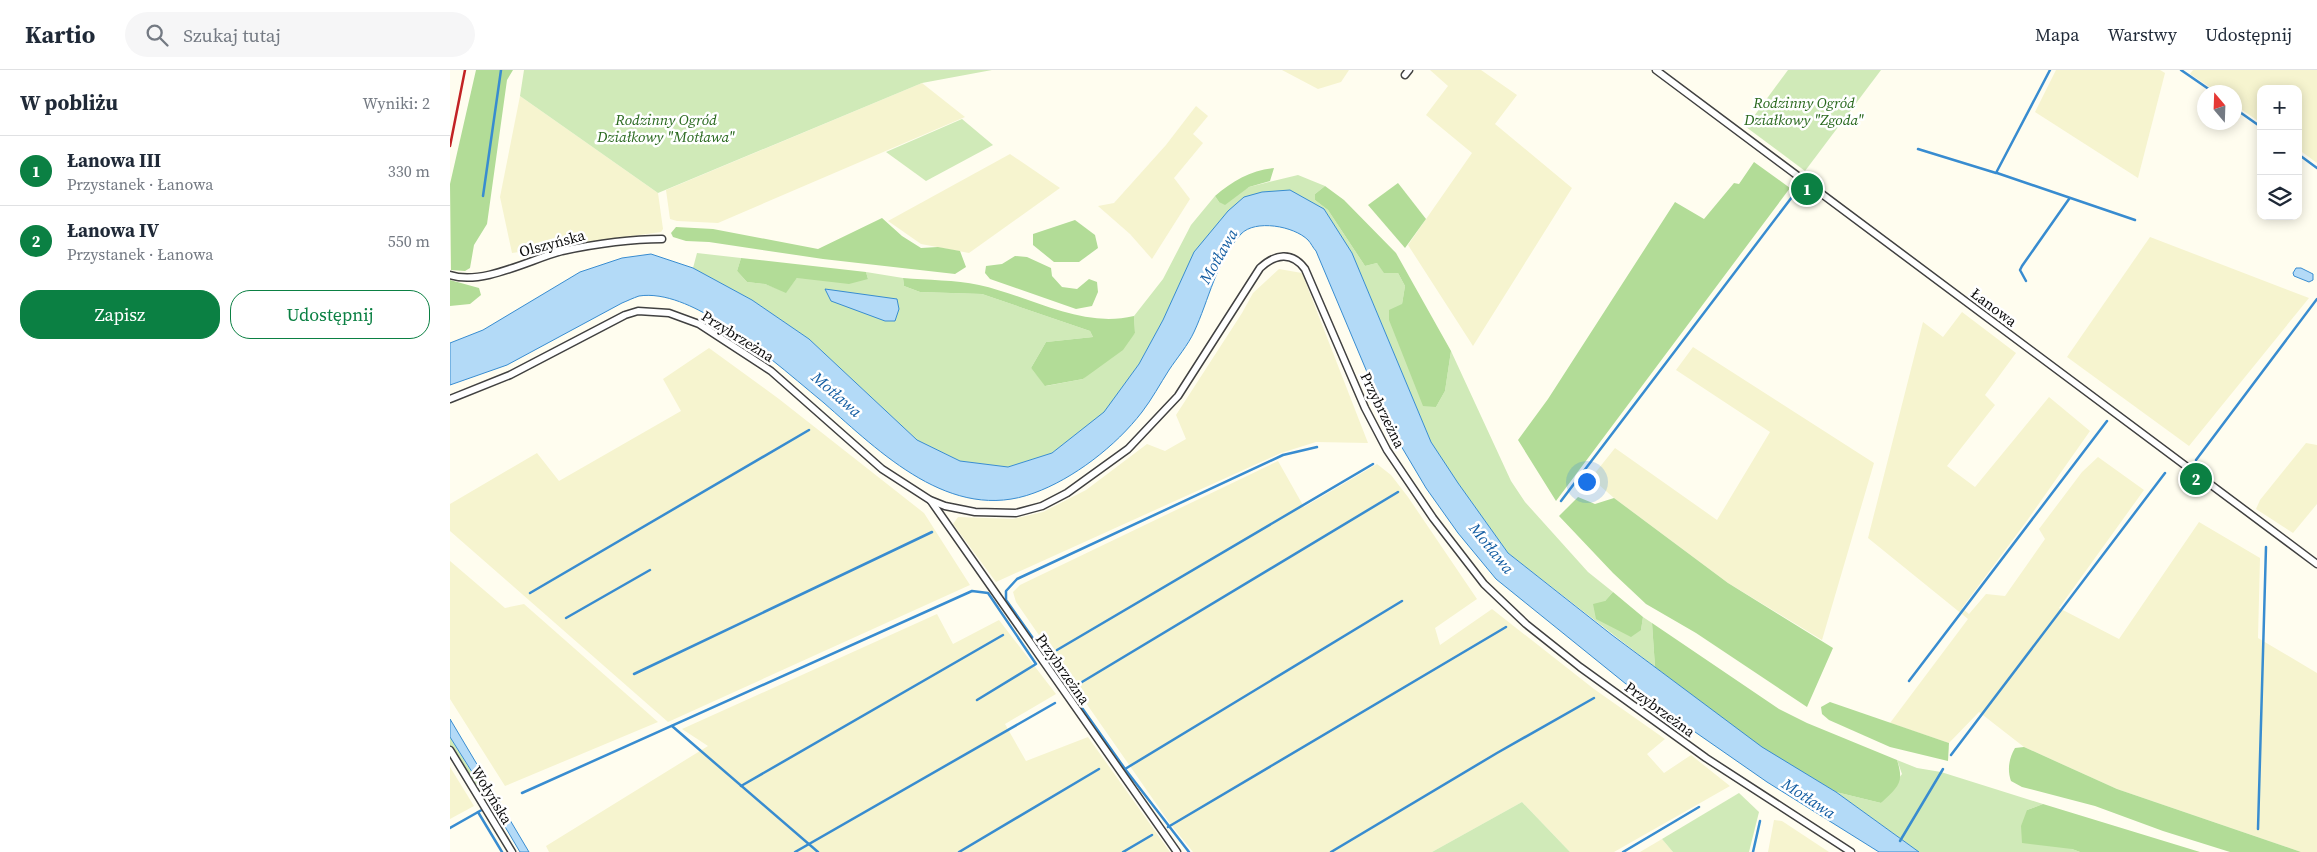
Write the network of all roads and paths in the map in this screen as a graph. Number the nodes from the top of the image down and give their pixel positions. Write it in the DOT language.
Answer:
graph roads {
  1 [pos="1656,70"];
  2 [pos="662,239"];
  3 [pos="450,275"];
  4 [pos="450,398"];
  5 [pos="930,500"];
  6 [pos="2317,564"];
  7 [pos="450,750"];
  8 [pos="512,852"];
  9 [pos="1177,852"];
  10 [pos="1851,852"];
  1 -- 6 [label="street, Łanowa"];
  2 -- 3 [label="street, Olszyńska"];
  4 -- 5 [label="street, Przybrzeżna"];
  5 -- 9 [label="street, Przybrzeżna"];
  5 -- 10 [label="street, Przybrzeżna"];
  7 -- 8 [label="street, Wołyńska"];
}
